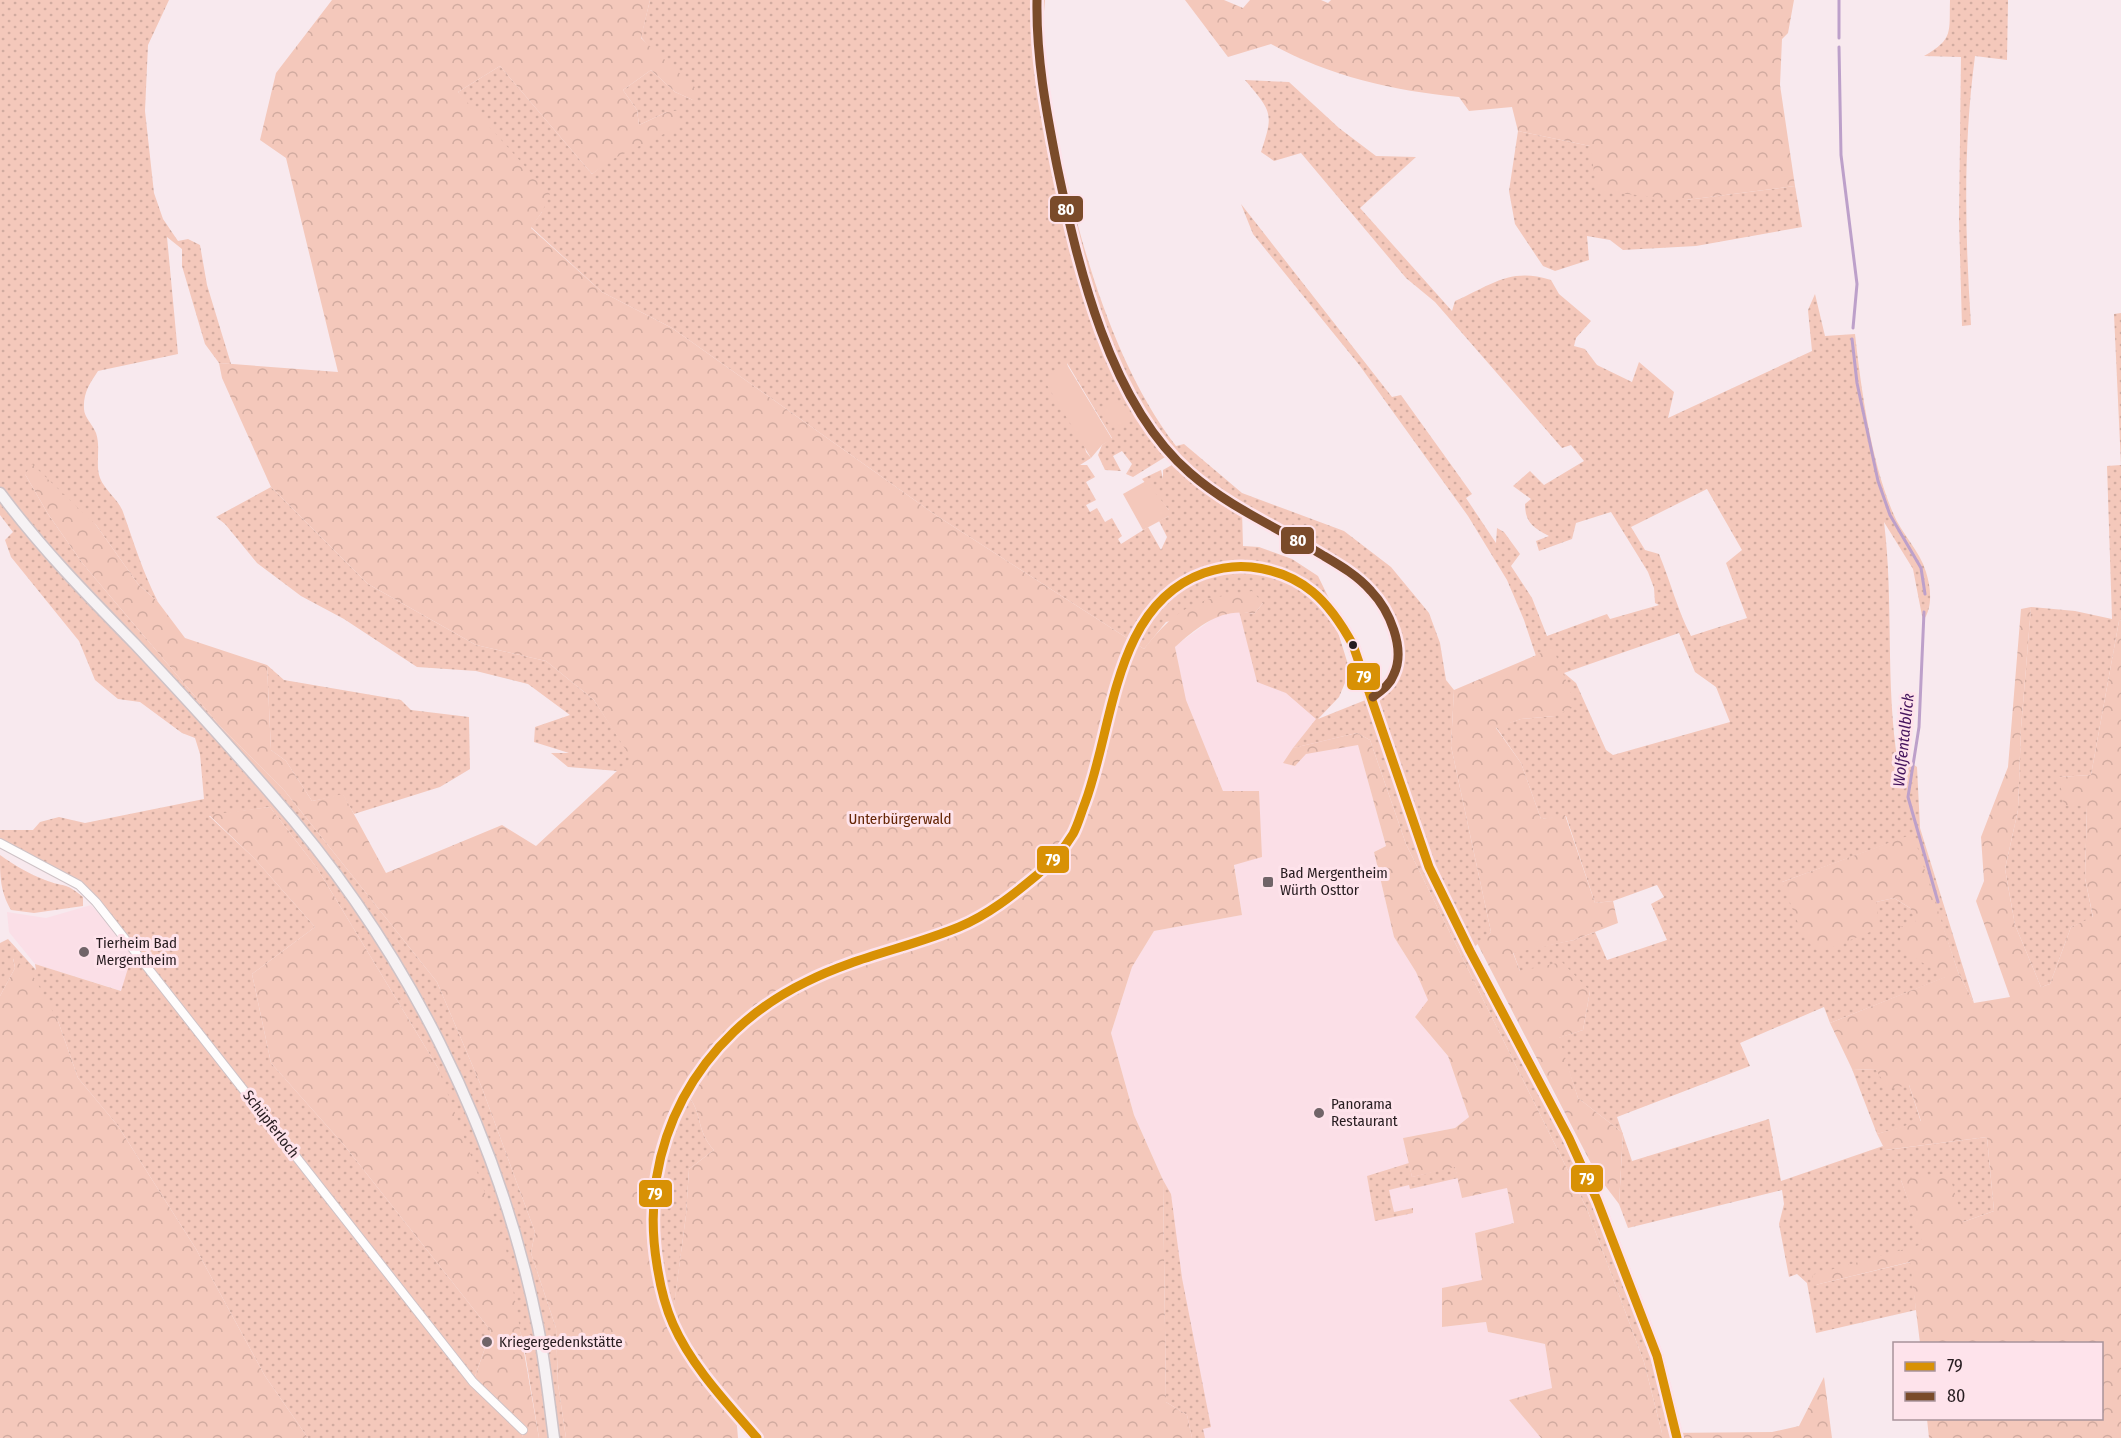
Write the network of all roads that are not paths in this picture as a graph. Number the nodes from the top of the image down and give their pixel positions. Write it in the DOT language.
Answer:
graph roads {
  1 [pos="1037,0"];
  2 [pos="0,493"];
  3 [pos="1373,697"];
  4 [pos="0,843"];
  5 [pos="524,1430"];
  6 [pos="554,1438"];
  7 [pos="757,1438"];
  8 [pos="1677,1438"];
  1 -- 3 [label="street"];
  2 -- 6 [label="main road"];
  3 -- 7 [label="main road"];
  3 -- 8 [label="main road"];
  4 -- 5 [label="street, Schüpferloch"];
}
